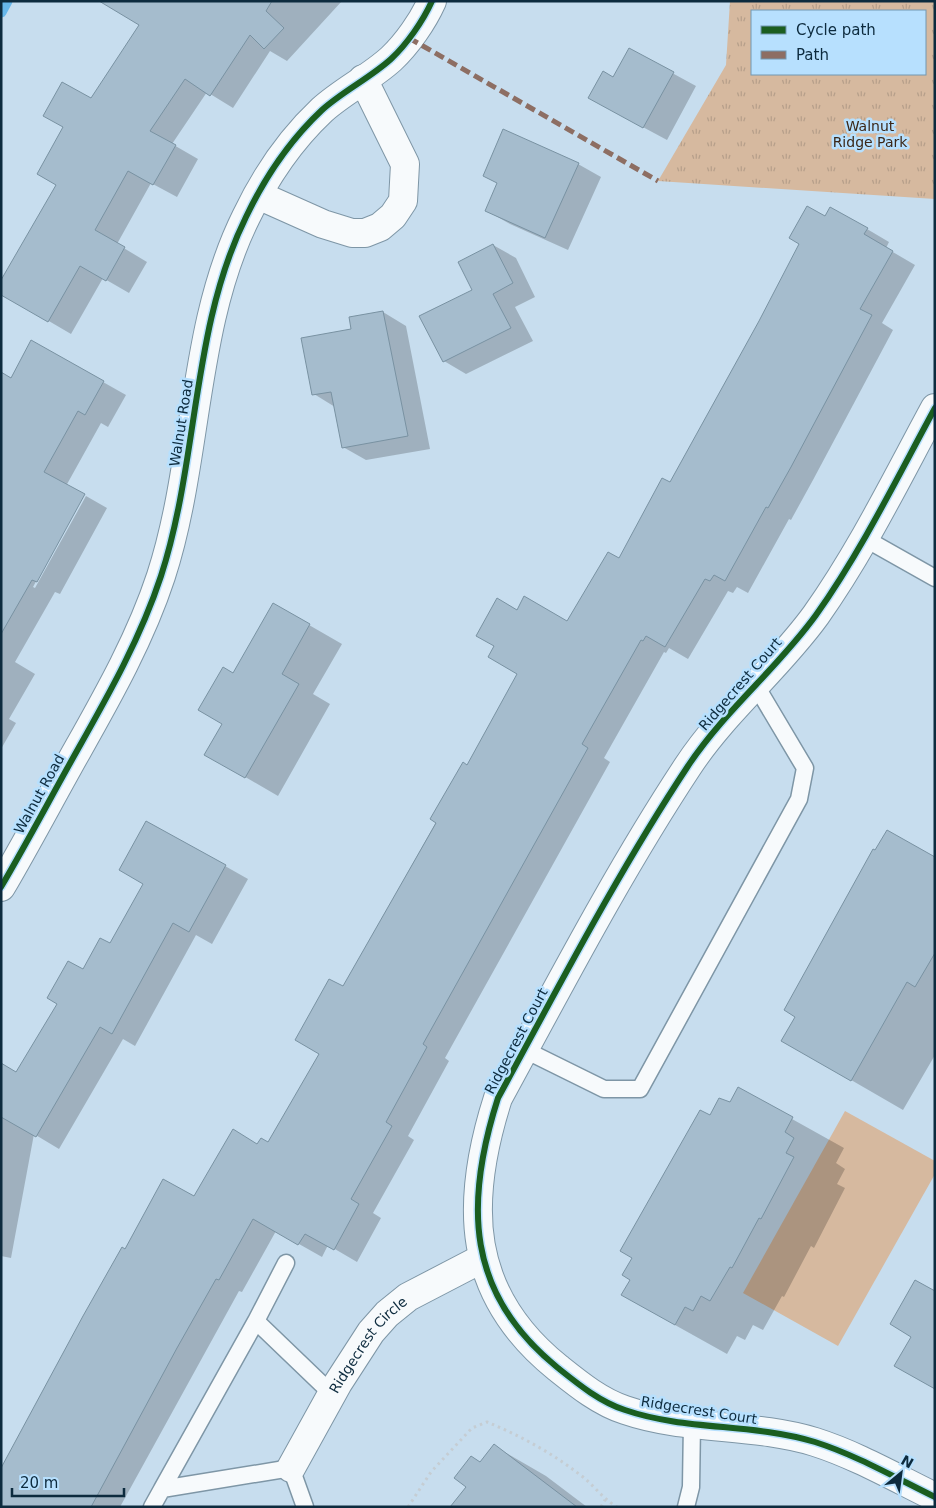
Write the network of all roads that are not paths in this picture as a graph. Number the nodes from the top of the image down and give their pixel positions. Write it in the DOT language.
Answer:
graph roads {
  1 [pos="432,1"];
  2 [pos="363,79"];
  3 [pos="258,195"];
  4 [pos="935,408"];
  5 [pos="864,538"];
  6 [pos="935,578"];
  7 [pos="755,684"];
  8 [pos="1,887"];
  9 [pos="525,1050"];
  10 [pos="483,1258"];
  11 [pos="286,1263"];
  12 [pos="256,1321"];
  13 [pos="332,1394"];
  14 [pos="692,1423"];
  15 [pos="291,1468"];
  16 [pos="162,1489"];
  17 [pos="935,1497"];
  18 [pos="152,1507"];
  19 [pos="305,1507"];
  20 [pos="686,1507"];
  1 -- 2 [label="street, Walnut Road"];
  2 -- 3 [label="street, Walnut Road"];
  2 -- 3 [label="street"];
  3 -- 8 [label="street, Walnut Road"];
  4 -- 5 [label="street, Ridgecrest Court"];
  5 -- 6 [label="lane"];
  5 -- 7 [label="street, Ridgecrest Court"];
  7 -- 9 [label="street, Ridgecrest Court"];
  7 -- 9 [label="lane"];
  9 -- 10 [label="street, Ridgecrest Court"];
  10 -- 13 [label="street, Ridgecrest Circle"];
  10 -- 14 [label="street, Ridgecrest Court"];
  11 -- 12 [label="lane"];
  12 -- 13 [label="lane"];
  12 -- 16 [label="lane"];
  13 -- 15 [label="street, Ridgecrest Circle"];
  14 -- 17 [label="street, Ridgecrest Court"];
  14 -- 20 [label="lane"];
  15 -- 16 [label="lane"];
  15 -- 19 [label="lane"];
  16 -- 18 [label="lane"];
}
